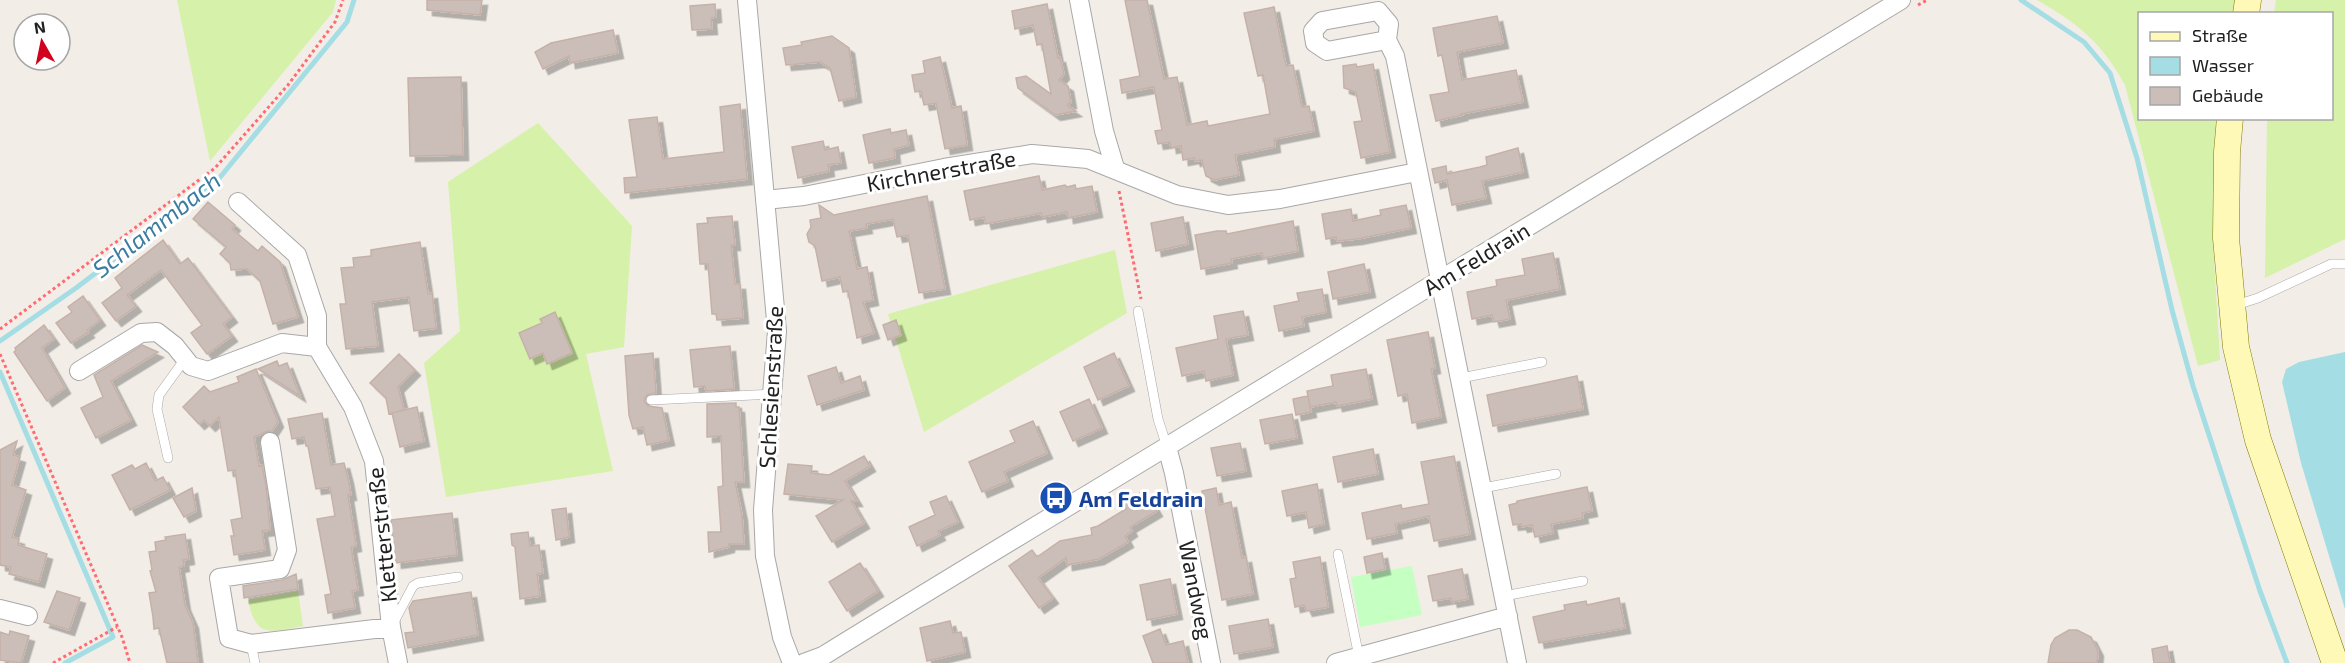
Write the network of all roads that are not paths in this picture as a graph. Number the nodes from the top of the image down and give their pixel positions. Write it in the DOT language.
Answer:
graph roads {
  1 [pos="747,0"];
  2 [pos="1079,0"];
  3 [pos="1901,0"];
  4 [pos="1387,40"];
  5 [pos="2230,120"];
  6 [pos="1115,168"];
  7 [pos="1418,172"];
  8 [pos="765,200"];
  9 [pos="238,202"];
  10 [pos="2345,264"];
  11 [pos="1441,279"];
  12 [pos="2231,307"];
  13 [pos="1138,311"];
  14 [pos="317,347"];
  15 [pos="185,359"];
  16 [pos="1542,362"];
  17 [pos="79,371"];
  18 [pos="1461,378"];
  19 [pos="773,394"];
  20 [pos="651,400"];
  21 [pos="270,442"];
  22 [pos="1167,447"];
  23 [pos="168,458"];
  24 [pos="1556,474"];
  25 [pos="1483,488"];
  26 [pos="1338,554"];
  27 [pos="458,577"];
  28 [pos="1583,581"];
  29 [pos="1504,596"];
  30 [pos="0,609"];
  31 [pos="28,616"];
  32 [pos="1508,616"];
  33 [pos="391,627"];
  34 [pos="251,644"];
  35 [pos="1359,657"];
  36 [pos="255,663"];
  37 [pos="398,663"];
  38 [pos="792,663"];
  39 [pos="804,663"];
  40 [pos="1211,663"];
  41 [pos="1336,663"];
  42 [pos="1517,663"];
  43 [pos="2335,663"];
  1 -- 8 [label="street, Schlesienstraße"];
  2 -- 6 [label="street"];
  3 -- 11 [label="street, Am Feldrain"];
  4 -- 7 [label="street"];
  5 -- 12 [label="street"];
  6 -- 7 [label="street, Kirchnerstraße"];
  6 -- 8 [label="street, Kirchnerstraße"];
  7 -- 11 [label="street"];
  8 -- 19 [label="street, Schlesienstraße"];
  9 -- 14 [label="street"];
  10 -- 12 [label="lane"];
  11 -- 18 [label="street"];
  11 -- 22 [label="street, Am Feldrain"];
  12 -- 43 [label="street"];
  13 -- 22 [label="lane"];
  14 -- 15 [label="street"];
  14 -- 33 [label="street, Kletterstraße"];
  15 -- 17 [label="street"];
  15 -- 23 [label="lane"];
  16 -- 18 [label="lane"];
  18 -- 25 [label="street"];
  19 -- 20 [label="lane"];
  19 -- 38 [label="street, Schlesienstraße"];
  21 -- 34 [label="street"];
  22 -- 39 [label="street, Am Feldrain"];
  22 -- 40 [label="street, Wandweg"];
  24 -- 25 [label="lane"];
  25 -- 29 [label="street"];
  26 -- 35 [label="lane"];
  27 -- 33 [label="lane"];
  28 -- 29 [label="lane"];
  29 -- 32 [label="street"];
  30 -- 31 [label="street"];
  32 -- 35 [label="street"];
  32 -- 42 [label="street"];
  33 -- 34 [label="street"];
  33 -- 37 [label="street, Kletterstraße"];
  34 -- 36 [label="lane"];
  35 -- 41 [label="street"];
}
